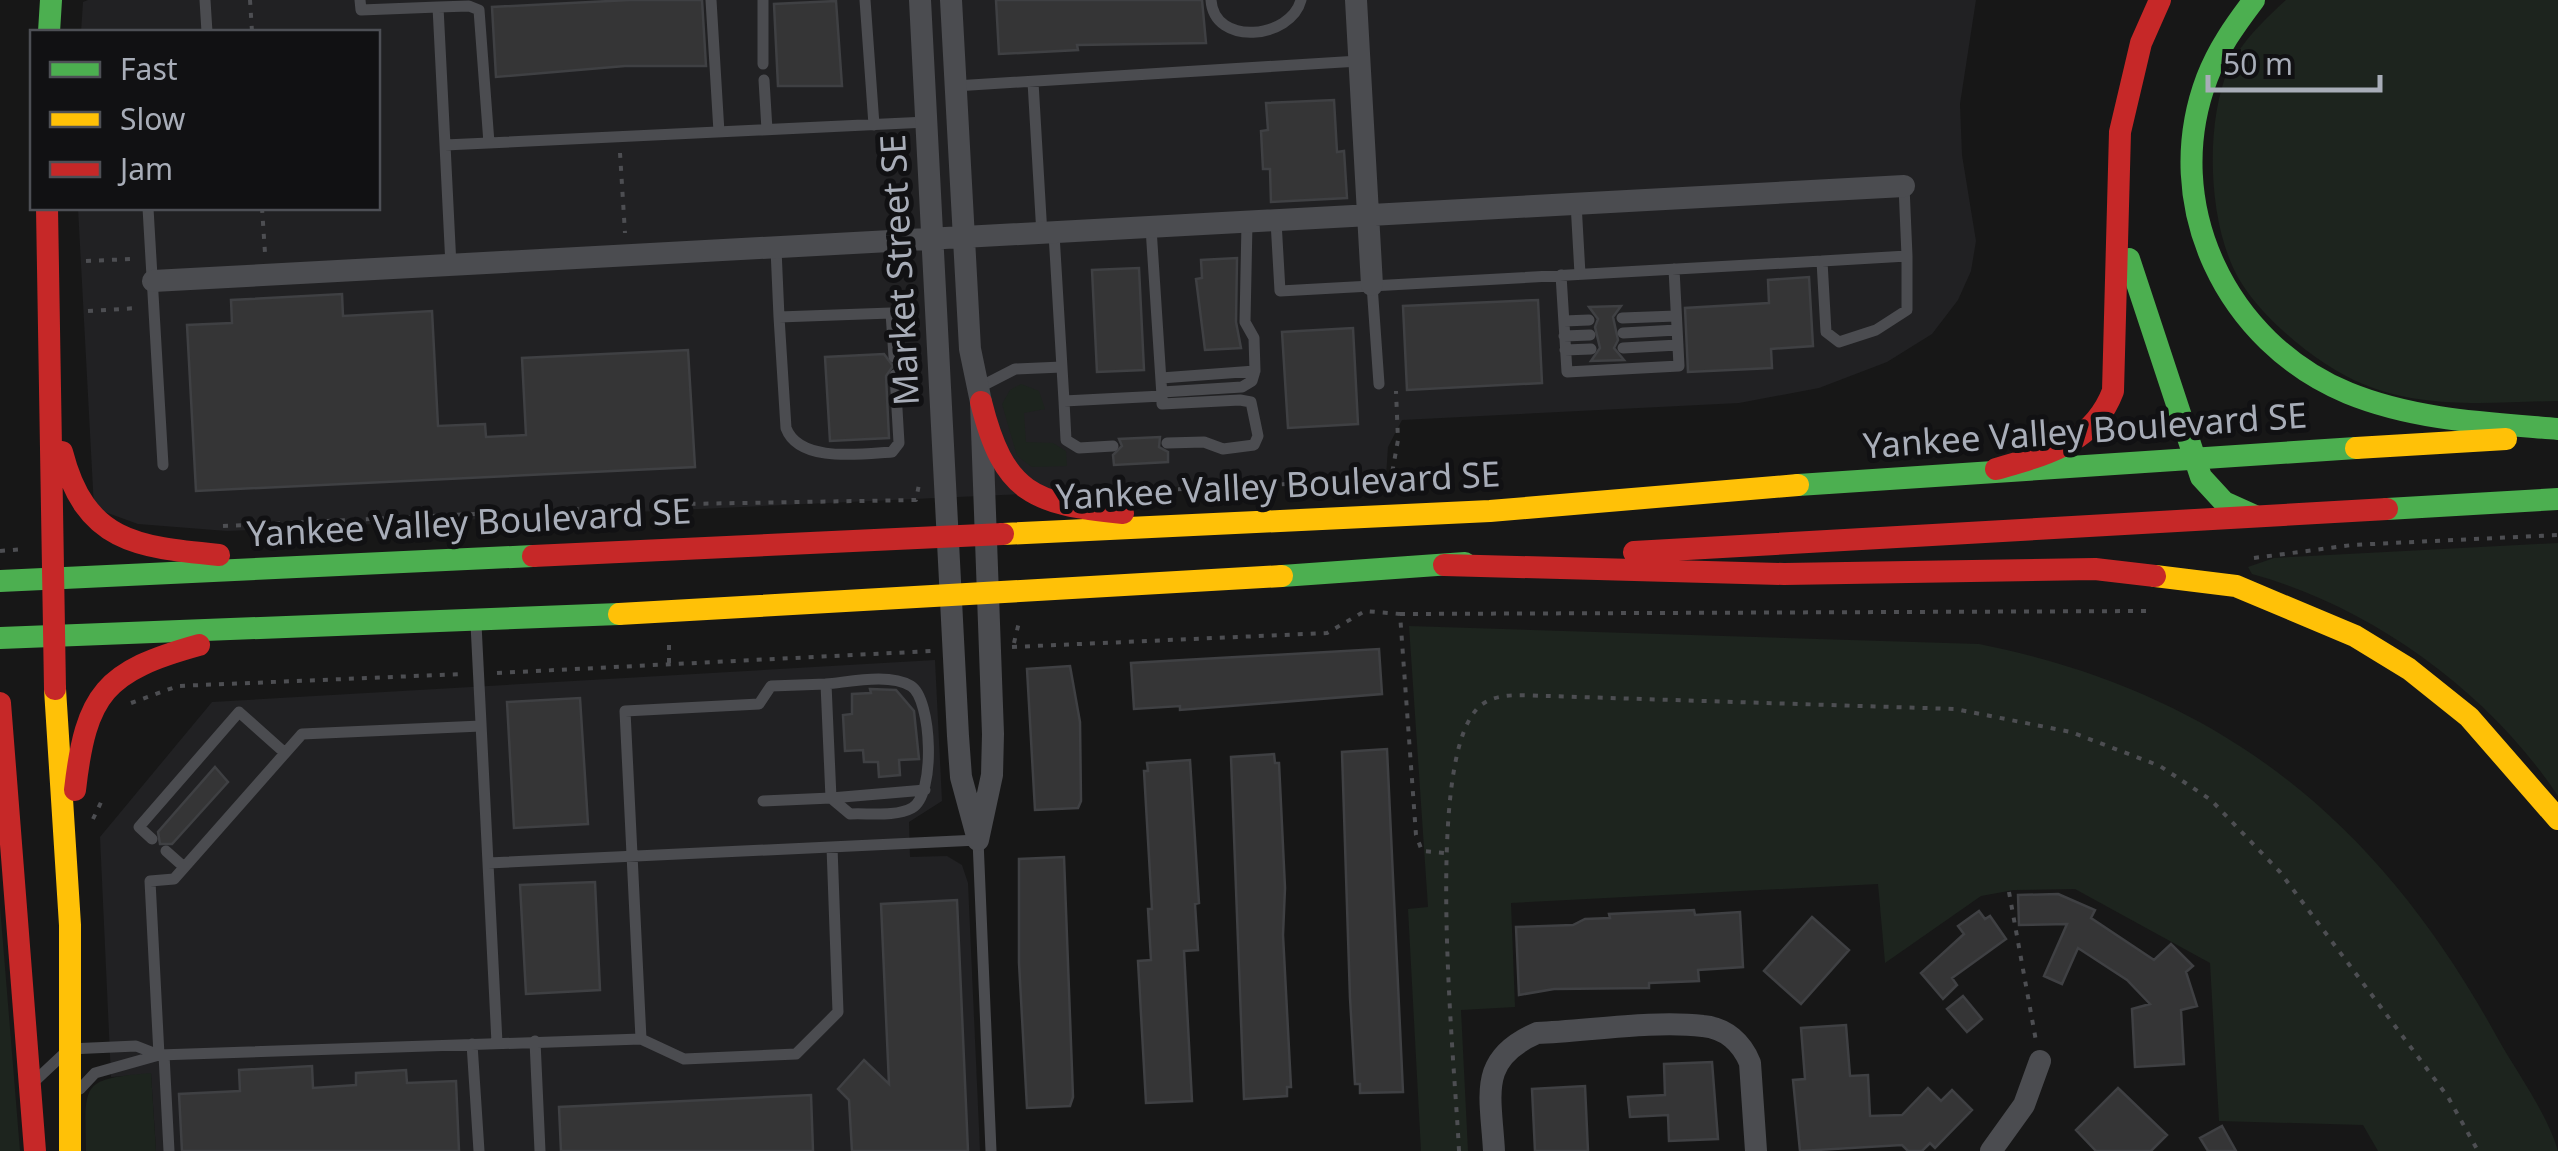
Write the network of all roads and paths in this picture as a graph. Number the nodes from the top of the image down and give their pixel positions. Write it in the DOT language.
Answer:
graph roads {
  1 [pos="205,0"];
  2 [pos="250,0"];
  3 [pos="360,0"];
  4 [pos="711,0"];
  5 [pos="763,0"];
  6 [pos="920,0"];
  7 [pos="951,0"];
  8 [pos="1211,0"];
  9 [pos="1302,0"];
  10 [pos="1356,0"];
  11 [pos="2160,0"];
  12 [pos="2254,0"];
  13 [pos="56,3"];
  14 [pos="866,3"];
  15 [pos="438,7"];
  16 [pos="49,30"];
  17 [pos="207,30"];
  18 [pos="252,30"];
  19 [pos="1359,62"];
  20 [pos="763,64"];
  21 [pos="764,80"];
  22 [pos="1033,82"];
  23 [pos="955,86"];
  24 [pos="927,122"];
  25 [pos="874,125"];
  26 [pos="766,130"];
  27 [pos="719,132"];
  28 [pos="619,137"];
  29 [pos="488,143"];
  30 [pos="445,145"];
  31 [pos="1904,186"];
  32 [pos="1576,202"];
  33 [pos="46,210"];
  34 [pos="148,210"];
  35 [pos="262,210"];
  36 [pos="1368,216"];
  37 [pos="1276,221"];
  38 [pos="1246,223"];
  39 [pos="2118,226"];
  40 [pos="1151,228"];
  41 [pos="625,233"];
  42 [pos="1048,235"];
  43 [pos="962,240"];
  44 [pos="932,242"];
  45 [pos="776,250"];
  46 [pos="1907,256"];
  47 [pos="1822,261"];
  48 [pos="451,266"];
  49 [pos="1674,269"];
  50 [pos="1580,274"];
  51 [pos="1561,275"];
  52 [pos="266,276"];
  53 [pos="153,281"];
  54 [pos="1372,285"];
  55 [pos="154,307"];
  56 [pos="88,311"];
  57 [pos="1676,316"];
  58 [pos="779,318"];
  59 [pos="1622,318"];
  60 [pos="1590,320"];
  61 [pos="1564,321"];
  62 [pos="1677,330"];
  63 [pos="1622,333"];
  64 [pos="1590,335"];
  65 [pos="1564,336"];
  66 [pos="1678,346"];
  67 [pos="1623,348"];
  68 [pos="1590,349"];
  69 [pos="1565,350"];
  70 [pos="894,357"];
  71 [pos="47,364"];
  72 [pos="1062,366"];
  73 [pos="1256,371"];
  74 [pos="895,374"];
  75 [pos="1161,378"];
  76 [pos="1396,383"];
  77 [pos="1379,384"];
  78 [pos="1162,394"];
  79 [pos="980,395"];
  80 [pos="1064,401"];
  81 [pos="2558,428"];
  82 [pos="2558,436"];
  83 [pos="1167,444"];
  84 [pos="1113,446"];
  85 [pos="2193,458"];
  86 [pos="163,465"];
  87 [pos="922,465"];
  88 [pos="1996,469"];
  89 [pos="1120,492"];
  90 [pos="2558,500"];
  91 [pos="817,501"];
  92 [pos="779,502"];
  93 [pos="779,516"];
  94 [pos="817,516"];
  95 [pos="2255,516"];
  96 [pos="1236,525"];
  97 [pos="214,526"];
  98 [pos="986,535"];
  99 [pos="947,536"];
  100 [pos="1444,565"];
  101 [pos="323,566"];
  102 [pos="50,578"];
  103 [pos="0,580"];
  104 [pos="988,594"];
  105 [pos="950,596"];
  106 [pos="476,620"];
  107 [pos="254,631"];
  108 [pos="52,637"];
  109 [pos="683,637"];
  110 [pos="0,638"];
  111 [pos="1013,647"];
  112 [pos="936,651"];
  113 [pos="669,663"];
  114 [pos="478,674"];
  115 [pos="826,684"];
  116 [pos="0,703"];
  117 [pos="116,704"];
  118 [pos="1,726"];
  119 [pos="481,726"];
  120 [pos="286,753"];
  121 [pos="925,790"];
  122 [pos="831,798"];
  123 [pos="763,801"];
  124 [pos="2558,818"];
  125 [pos="152,839"];
  126 [pos="978,840"];
  127 [pos="832,847"];
  128 [pos="166,851"];
  129 [pos="1445,853"];
  130 [pos="632,856"];
  131 [pos="488,863"];
  132 [pos="184,867"];
  133 [pos="67,870"];
  134 [pos="2009,892"];
  135 [pos="642,1038"];
  136 [pos="535,1041"];
  137 [pos="497,1043"];
  138 [pos="472,1044"];
  139 [pos="69,1049"];
  140 [pos="161,1055"];
  141 [pos="2040,1061"];
  142 [pos="29,1086"];
  143 [pos="69,1108"];
  144 [pos="35,1151"];
  145 [pos="70,1151"];
  146 [pos="169,1151"];
  147 [pos="479,1151"];
  148 [pos="540,1151"];
  149 [pos="991,1151"];
  150 [pos="1459,1151"];
  151 [pos="1494,1151"];
  152 [pos="1756,1151"];
  153 [pos="1990,1151"];
  154 [pos="2478,1151"];
  1 -- 17 [label="lane"];
  2 -- 18 [label="path"];
  3 -- 15 [label="lane"];
  4 -- 27 [label="lane"];
  5 -- 20 [label="lane"];
  6 -- 24 [label="street, Market Street SE"];
  7 -- 23 [label="street, Market Street SE"];
  8 -- 9 [label="lane"];
  10 -- 19 [label="street"];
  11 -- 39 [label="main road"];
  12 -- 81 [label="main road"];
  13 -- 16 [label="main road"];
  14 -- 25 [label="lane"];
  15 -- 29 [label="lane"];
  15 -- 30 [label="lane"];
  19 -- 22 [label="lane"];
  19 -- 36 [label="street"];
  21 -- 26 [label="lane"];
  22 -- 23 [label="lane"];
  22 -- 42 [label="lane"];
  23 -- 43 [label="street, Market Street SE"];
  24 -- 25 [label="lane"];
  24 -- 44 [label="street, Market Street SE"];
  25 -- 26 [label="lane"];
  26 -- 27 [label="lane"];
  27 -- 28 [label="lane"];
  28 -- 29 [label="lane"];
  28 -- 41 [label="path"];
  29 -- 30 [label="lane"];
  30 -- 48 [label="lane"];
  31 -- 32 [label="street"];
  31 -- 46 [label="lane"];
  32 -- 36 [label="street"];
  32 -- 50 [label="lane"];
  33 -- 71 [label="main road"];
  34 -- 53 [label="lane"];
  35 -- 52 [label="path"];
  36 -- 37 [label="street"];
  36 -- 54 [label="street"];
  37 -- 38 [label="street"];
  37 -- 54 [label="lane"];
  38 -- 40 [label="street"];
  38 -- 73 [label="lane"];
  39 -- 85 [label="main road"];
  39 -- 88 [label="main road"];
  40 -- 42 [label="street"];
  40 -- 75 [label="lane"];
  42 -- 43 [label="street"];
  42 -- 72 [label="lane"];
  43 -- 44 [label="street"];
  43 -- 79 [label="street, Market Street SE"];
  44 -- 45 [label="street"];
  44 -- 99 [label="street, Market Street SE"];
  45 -- 48 [label="street"];
  45 -- 58 [label="lane"];
  46 -- 47 [label="lane"];
  46 -- 47 [label="lane"];
  47 -- 49 [label="lane"];
  48 -- 52 [label="street"];
  49 -- 50 [label="lane"];
  49 -- 57 [label="lane"];
  50 -- 51 [label="lane"];
  51 -- 54 [label="lane"];
  51 -- 61 [label="lane"];
  52 -- 53 [label="street"];
  53 -- 55 [label="lane"];
  54 -- 77 [label="lane"];
  55 -- 56 [label="path"];
  55 -- 86 [label="lane"];
  57 -- 59 [label="lane"];
  57 -- 62 [label="lane"];
  58 -- 70 [label="lane"];
  58 -- 74 [label="lane"];
  60 -- 61 [label="lane"];
  61 -- 65 [label="lane"];
  62 -- 63 [label="lane"];
  62 -- 66 [label="lane"];
  64 -- 65 [label="lane"];
  65 -- 69 [label="lane"];
  66 -- 67 [label="lane"];
  66 -- 69 [label="lane"];
  68 -- 69 [label="lane"];
  71 -- 101 [label="main road"];
  71 -- 102 [label="main road"];
  72 -- 79 [label="lane"];
  72 -- 80 [label="lane"];
  73 -- 75 [label="lane"];
  73 -- 78 [label="lane"];
  75 -- 78 [label="lane"];
  76 -- 89 [label="path"];
  78 -- 80 [label="lane"];
  78 -- 83 [label="lane"];
  79 -- 96 [label="main road"];
  79 -- 98 [label="street, Market Street SE"];
  80 -- 84 [label="lane"];
  82 -- 85 [label="main road, Yankee Valley Boulevard SE"];
  85 -- 88 [label="main road, Yankee Valley Boulevard SE"];
  85 -- 95 [label="main road"];
  87 -- 91 [label="path"];
  88 -- 96 [label="main road, Yankee Valley Boulevard SE"];
  90 -- 95 [label="main road"];
  91 -- 92 [label="path"];
  91 -- 94 [label="path"];
  92 -- 93 [label="path"];
  92 -- 97 [label="path"];
  95 -- 100 [label="main road"];
  96 -- 98 [label="main road, Yankee Valley Boulevard SE"];
  98 -- 99 [label="main road, Yankee Valley Boulevard SE"];
  98 -- 104 [label="street, Market Street SE"];
  99 -- 101 [label="main road, Yankee Valley Boulevard SE"];
  99 -- 105 [label="street, Market Street SE"];
  100 -- 104 [label="main road"];
  100 -- 124 [label="main road"];
  101 -- 102 [label="main road, Yankee Valley Boulevard SE"];
  102 -- 103 [label="main road, Yankee Valley Boulevard SE"];
  102 -- 108 [label="main road"];
  104 -- 105 [label="main road"];
  104 -- 126 [label="street, Market Street SE"];
  105 -- 106 [label="main road"];
  105 -- 126 [label="street, Market Street SE"];
  106 -- 107 [label="main road"];
  106 -- 114 [label="lane"];
  107 -- 108 [label="main road"];
  107 -- 133 [label="main road"];
  108 -- 110 [label="main road"];
  108 -- 133 [label="main road"];
  109 -- 113 [label="path"];
  111 -- 129 [label="path"];
  112 -- 113 [label="path"];
  113 -- 114 [label="path"];
  114 -- 117 [label="path"];
  114 -- 119 [label="lane"];
  115 -- 121 [label="lane"];
  115 -- 122 [label="lane"];
  115 -- 130 [label="lane"];
  116 -- 118 [label="main road"];
  118 -- 142 [label="main road"];
  119 -- 120 [label="lane"];
  119 -- 131 [label="lane"];
  120 -- 125 [label="lane"];
  120 -- 132 [label="lane"];
  121 -- 122 [label="lane"];
  121 -- 122 [label="lane"];
  122 -- 123 [label="lane"];
  126 -- 127 [label="lane"];
  126 -- 149 [label="lane"];
  127 -- 130 [label="lane"];
  127 -- 135 [label="lane"];
  128 -- 132 [label="lane"];
  129 -- 150 [label="path"];
  129 -- 154 [label="path"];
  130 -- 131 [label="lane"];
  130 -- 135 [label="lane"];
  131 -- 137 [label="lane"];
  132 -- 140 [label="lane"];
  133 -- 139 [label="main road"];
  134 -- 141 [label="path"];
  135 -- 136 [label="lane"];
  136 -- 137 [label="lane"];
  136 -- 148 [label="lane"];
  137 -- 138 [label="lane"];
  138 -- 140 [label="lane"];
  138 -- 147 [label="lane"];
  139 -- 140 [label="lane"];
  139 -- 142 [label="lane"];
  139 -- 143 [label="main road"];
  140 -- 143 [label="lane"];
  140 -- 146 [label="lane"];
  141 -- 153 [label="street"];
  142 -- 144 [label="main road"];
  143 -- 145 [label="main road"];
  151 -- 152 [label="street"];
}
